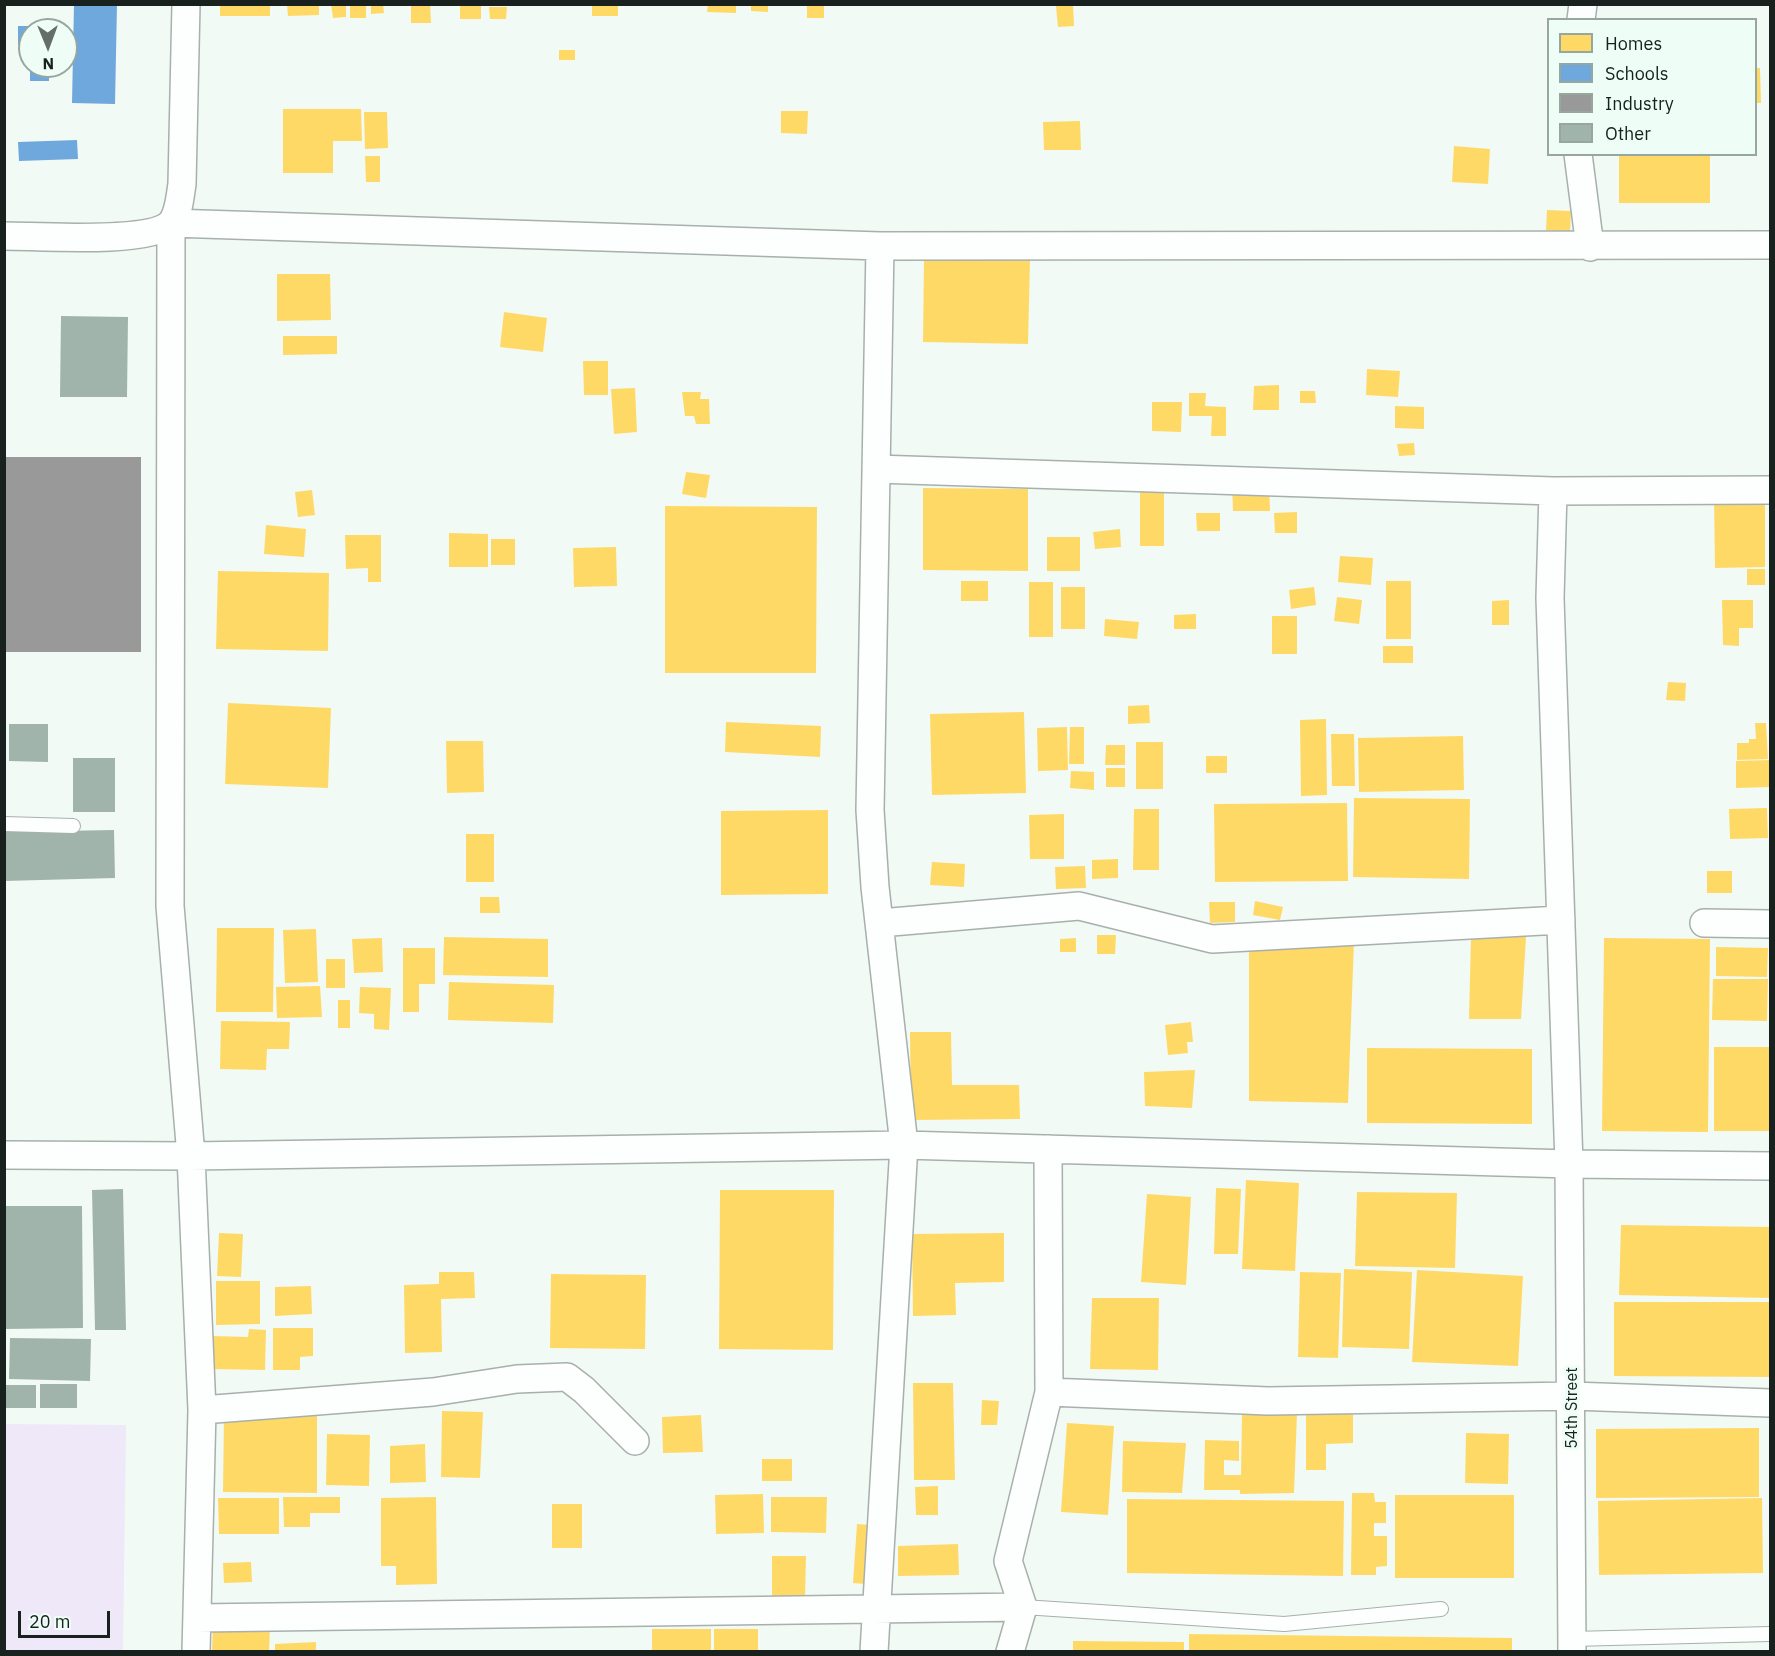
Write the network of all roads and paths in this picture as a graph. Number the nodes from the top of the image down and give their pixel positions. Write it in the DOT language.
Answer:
graph roads {
  1 [pos="186,4"];
  2 [pos="1578,156"];
  3 [pos="171,223"];
  4 [pos="4,236"];
  5 [pos="1770,245"];
  6 [pos="880,246"];
  7 [pos="1590,247"];
  8 [pos="876,469"];
  9 [pos="1770,490"];
  10 [pos="1553,491"];
  11 [pos="4,824"];
  12 [pos="73,826"];
  13 [pos="1561,920"];
  14 [pos="880,923"];
  15 [pos="1704,923"];
  16 [pos="1770,924"];
  17 [pos="904,1145"];
  18 [pos="1048,1149"];
  19 [pos="4,1155"];
  20 [pos="191,1156"];
  21 [pos="1569,1164"];
  22 [pos="1770,1166"];
  23 [pos="1049,1392"];
  24 [pos="1572,1396"];
  25 [pos="1770,1403"];
  26 [pos="202,1410"];
  27 [pos="635,1441"];
  28 [pos="1023,1607"];
  29 [pos="877,1609"];
  30 [pos="1440,1609"];
  31 [pos="197,1618"];
  32 [pos="1770,1634"];
  33 [pos="1572,1646"];
  34 [pos="195,1652"];
  35 [pos="874,1652"];
  36 [pos="1010,1652"];
  1 -- 3 [label="street"];
  2 -- 7 [label="street"];
  3 -- 4 [label="street"];
  3 -- 6 [label="street"];
  3 -- 20 [label="street"];
  5 -- 7 [label="street"];
  6 -- 7 [label="street"];
  6 -- 8 [label="street"];
  8 -- 10 [label="street"];
  8 -- 14 [label="street"];
  9 -- 10 [label="street"];
  10 -- 13 [label="street, 54th Street"];
  11 -- 12 [label="lane"];
  13 -- 14 [label="street"];
  13 -- 21 [label="street, 54th Street"];
  14 -- 17 [label="street"];
  15 -- 16 [label="street"];
  17 -- 18 [label="street"];
  17 -- 20 [label="street"];
  17 -- 29 [label="street"];
  18 -- 21 [label="street"];
  18 -- 23 [label="street"];
  19 -- 20 [label="street"];
  20 -- 26 [label="street"];
  21 -- 22 [label="street"];
  21 -- 24 [label="street, 54th Street"];
  23 -- 24 [label="street"];
  23 -- 28 [label="street"];
  24 -- 25 [label="street"];
  24 -- 33 [label="street, 54th Street"];
  26 -- 27 [label="street"];
  26 -- 31 [label="street"];
  28 -- 29 [label="street"];
  28 -- 30 [label="lane"];
  28 -- 36 [label="street"];
  29 -- 31 [label="street"];
  29 -- 35 [label="street"];
  31 -- 34 [label="street"];
  32 -- 33 [label="lane"];
}
